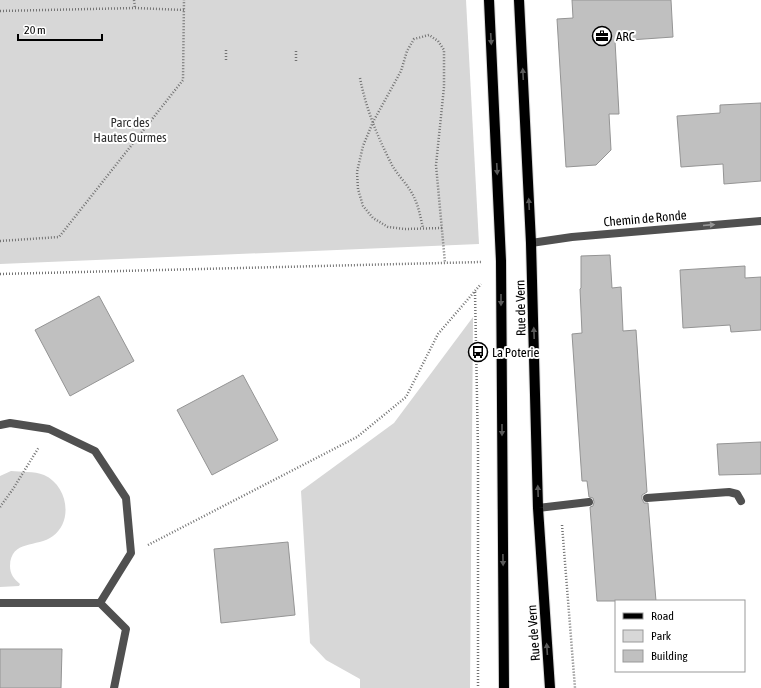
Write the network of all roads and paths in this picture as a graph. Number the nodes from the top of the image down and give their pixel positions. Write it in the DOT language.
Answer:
graph roads {
  1 [pos="134,0"];
  2 [pos="184,0"];
  3 [pos="489,0"];
  4 [pos="519,0"];
  5 [pos="135,8"];
  6 [pos="0,10"];
  7 [pos="184,10"];
  8 [pos="296,49"];
  9 [pos="226,50"];
  10 [pos="226,60"];
  11 [pos="296,61"];
  12 [pos="360,78"];
  13 [pos="373,122"];
  14 [pos="761,221"];
  15 [pos="423,228"];
  16 [pos="442,228"];
  17 [pos="0,241"];
  18 [pos="531,243"];
  19 [pos="501,261"];
  20 [pos="445,263"];
  21 [pos="0,274"];
  22 [pos="475,291"];
  23 [pos="0,425"];
  24 [pos="49,429"];
  25 [pos="647,498"];
  26 [pos="741,501"];
  27 [pos="589,502"];
  28 [pos="0,506"];
  29 [pos="560,506"];
  30 [pos="538,508"];
  31 [pos="132,553"];
  32 [pos="0,603"];
  33 [pos="100,603"];
  34 [pos="114,688"];
  35 [pos="478,688"];
  36 [pos="504,688"];
  37 [pos="550,688"];
  38 [pos="575,688"];
  1 -- 5 [label="path"];
  2 -- 7 [label="path"];
  3 -- 19 [label="main road, Rue de Vern, one-way"];
  18 -- 4 [label="main road, Rue de Vern, one-way"];
  5 -- 6 [label="path"];
  5 -- 7 [label="path"];
  7 -- 17 [label="path"];
  8 -- 11 [label="path"];
  9 -- 10 [label="path"];
  12 -- 13 [label="path"];
  13 -- 15 [label="path"];
  13 -- 15 [label="path"];
  13 -- 16 [label="path"];
  18 -- 14 [label="street, Chemin de Ronde, one-way"];
  15 -- 16 [label="path"];
  16 -- 20 [label="path"];
  30 -- 18 [label="main road, Rue de Vern, one-way"];
  19 -- 20 [label="path"];
  19 -- 22 [label="path"];
  19 -- 36 [label="main road, Rue de Vern, one-way"];
  20 -- 21 [label="path"];
  22 -- 31 [label="path"];
  22 -- 35 [label="path"];
  23 -- 24 [label="street"];
  24 -- 28 [label="path"];
  24 -- 31 [label="street"];
  25 -- 26 [label="street"];
  27 -- 29 [label="street"];
  29 -- 30 [label="street"];
  29 -- 38 [label="path"];
  37 -- 30 [label="main road, Rue de Vern, one-way"];
  31 -- 33 [label="street"];
  32 -- 33 [label="street"];
  33 -- 34 [label="street"];
}
